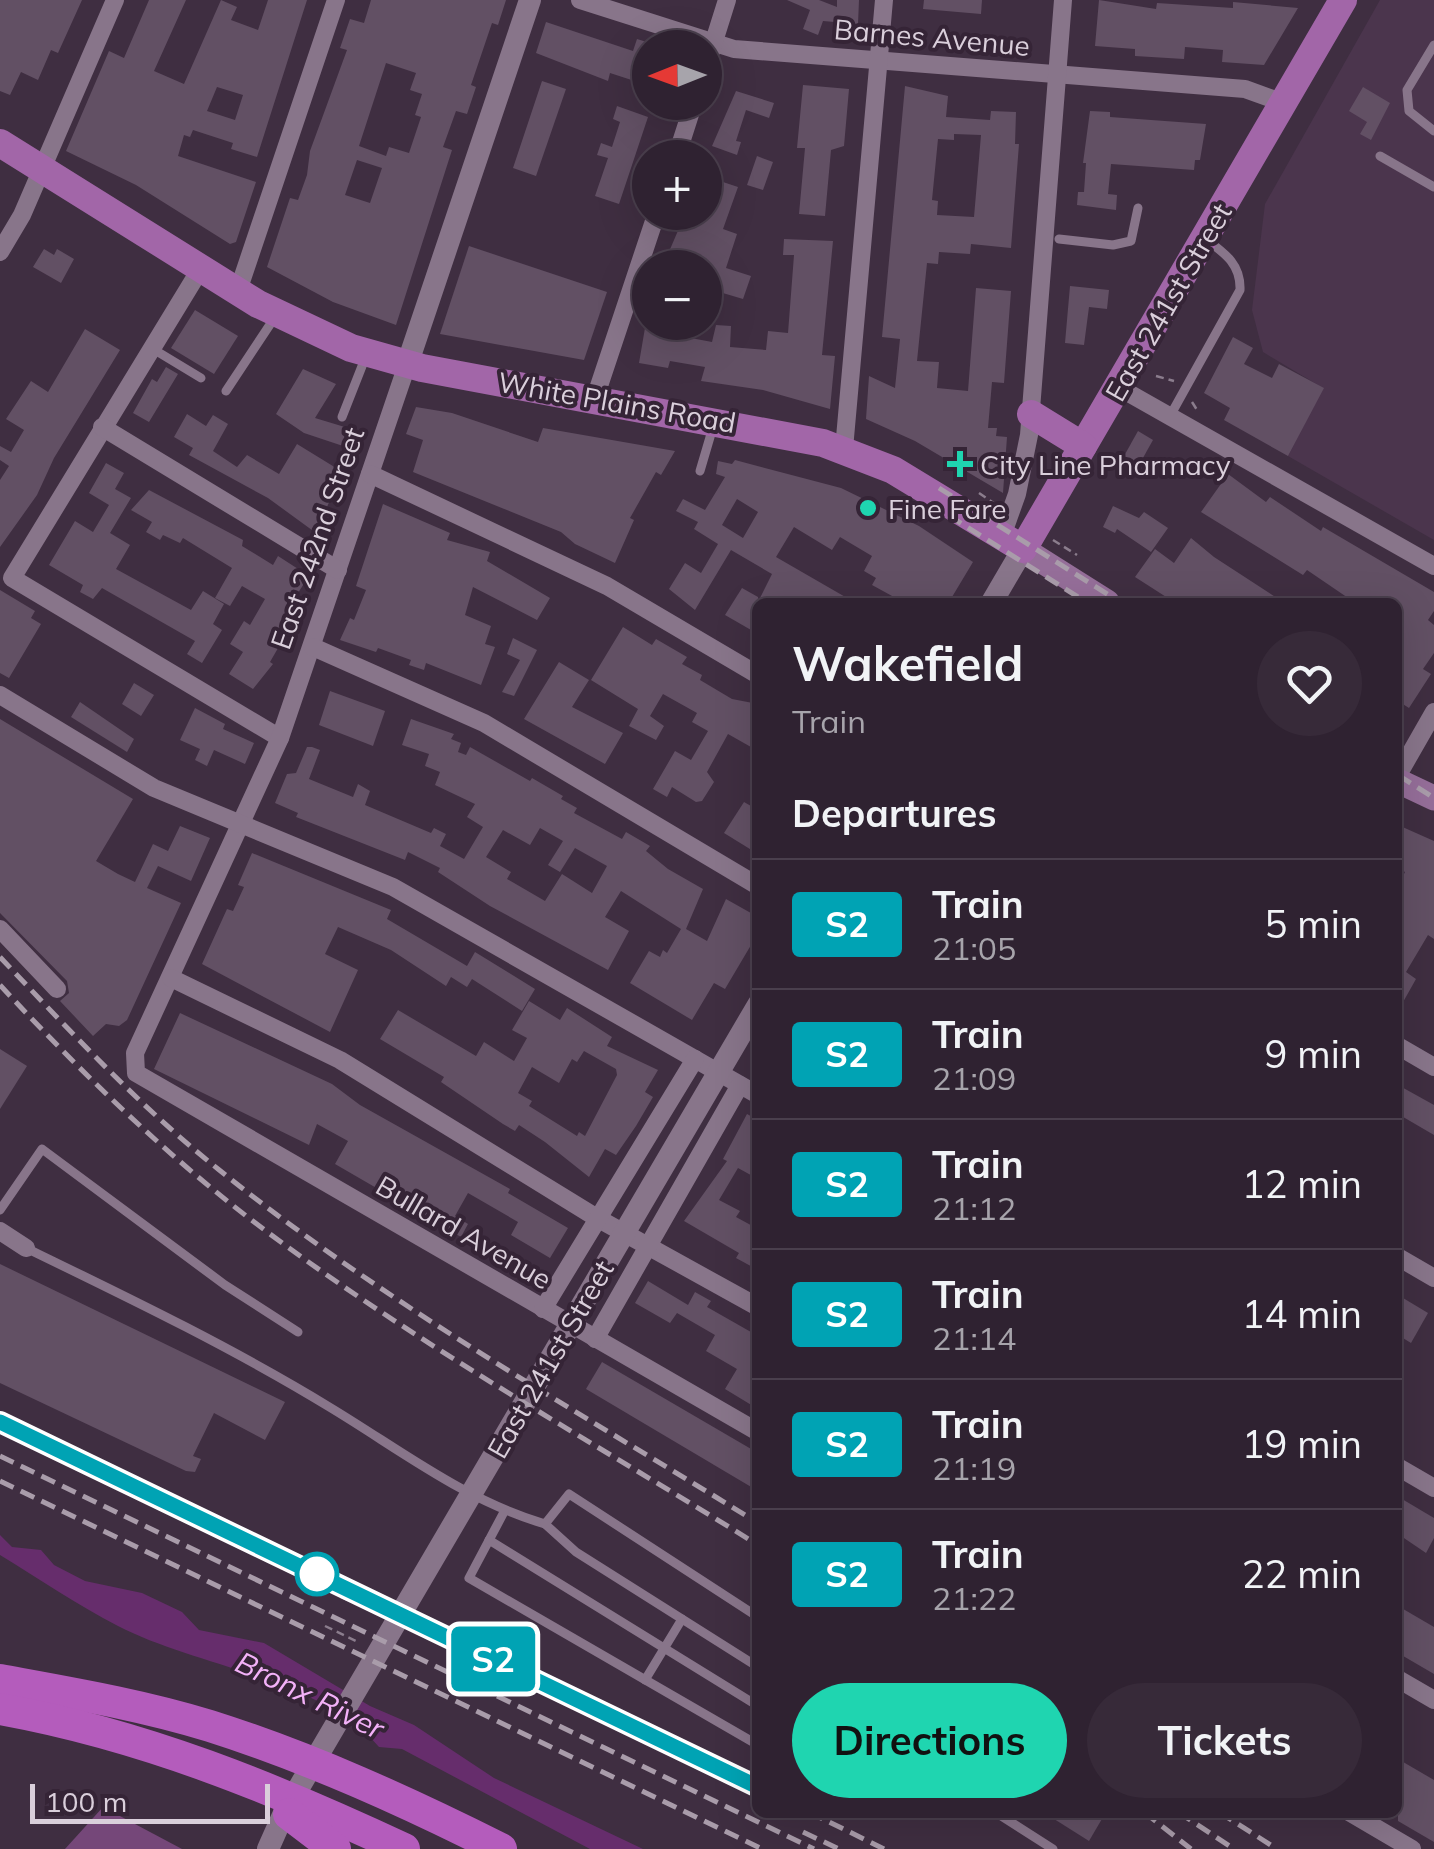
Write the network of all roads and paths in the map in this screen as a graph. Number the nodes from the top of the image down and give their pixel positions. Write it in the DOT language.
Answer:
graph roads {
  1 [pos="115,0"];
  2 [pos="336,0"];
  3 [pos="530,0"];
  4 [pos="580,0"];
  5 [pos="727,0"];
  6 [pos="884,0"];
  7 [pos="1063,0"];
  8 [pos="1340,1"];
  9 [pos="669,30"];
  10 [pos="718,30"];
  11 [pos="722,46"];
  12 [pos="1434,46"];
  13 [pos="878,60"];
  14 [pos="1056,75"];
  15 [pos="1284,102"];
  16 [pos="1434,132"];
  17 [pos="0,142"];
  18 [pos="1380,156"];
  19 [pos="42,169"];
  20 [pos="1434,187"];
  21 [pos="1138,208"];
  22 [pos="651,230"];
  23 [pos="1205,239"];
  24 [pos="1059,240"];
  25 [pos="0,252"];
  26 [pos="201,268"];
  27 [pos="238,291"];
  28 [pos="276,315"];
  29 [pos="150,348"];
  30 [pos="368,354"];
  31 [pos="407,365"];
  32 [pos="201,378"];
  33 [pos="1118,387"];
  34 [pos="226,391"];
  35 [pos="595,398"];
  36 [pos="1032,414"];
  37 [pos="342,416"];
  38 [pos="1170,416"];
  39 [pos="716,420"];
  40 [pos="102,427"];
  41 [pos="1084,446"];
  42 [pos="844,450"];
  43 [pos="700,472"];
  44 [pos="370,474"];
  45 [pos="979,493"];
  46 [pos="998,505"];
  47 [pos="1012,542"];
  48 [pos="1059,544"];
  49 [pos="1077,555"];
  50 [pos="1434,566"];
  51 [pos="338,570"];
  52 [pos="993,598"];
  53 [pos="1101,598"];
  54 [pos="312,647"];
  55 [pos="752,671"];
  56 [pos="0,695"];
  57 [pos="1434,712"];
  58 [pos="280,738"];
  59 [pos="1402,771"];
  60 [pos="1402,780"];
  61 [pos="1434,798"];
  62 [pos="241,824"];
  63 [pos="752,882"];
  64 [pos="0,930"];
  65 [pos="171,978"];
  66 [pos="56,989"];
  67 [pos="752,1015"];
  68 [pos="1402,1048"];
  69 [pos="694,1060"];
  70 [pos="1434,1068"];
  71 [pos="718,1072"];
  72 [pos="143,1079"];
  73 [pos="740,1085"];
  74 [pos="752,1092"];
  75 [pos="0,1210"];
  76 [pos="597,1218"];
  77 [pos="0,1230"];
  78 [pos="650,1244"];
  79 [pos="26,1248"];
  80 [pos="1402,1259"];
  81 [pos="1434,1278"];
  82 [pos="752,1304"];
  83 [pos="543,1308"];
  84 [pos="298,1332"];
  85 [pos="595,1339"];
  86 [pos="752,1429"];
  87 [pos="1402,1469"];
  88 [pos="1434,1488"];
  89 [pos="504,1512"];
  90 [pos="544,1524"];
  91 [pos="489,1540"];
  92 [pos="340,1597"];
  93 [pos="752,1613"];
  94 [pos="382,1614"];
  95 [pos="682,1619"];
  96 [pos="325,1626"];
  97 [pos="363,1645"];
  98 [pos="665,1648"];
  99 [pos="752,1663"];
  100 [pos="0,1680"];
  101 [pos="645,1680"];
  102 [pos="1402,1681"];
  103 [pos="1434,1700"];
  104 [pos="752,1702"];
  105 [pos="0,1709"];
  106 [pos="752,1741"];
  107 [pos="210,1764"];
  108 [pos="1005,1818"];
  109 [pos="1359,1818"];
  110 [pos="270,1842"];
  111 [pos="335,1849"];
  112 [pos="404,1849"];
  113 [pos="501,1849"];
  114 [pos="1054,1849"];
  115 [pos="1412,1849"];
  1 -- 19 [label="street"];
  2 -- 27 [label="street"];
  3 -- 31 [label="street, East 242nd Street"];
  4 -- 9 [label="street, Barnes Avenue"];
  5 -- 10 [label="street"];
  6 -- 13 [label="street"];
  7 -- 14 [label="street"];
  8 -- 15 [label="main road, East 241st Street"];
  11 -- 13 [label="street, Barnes Avenue"];
  12 -- 16 [label="lane"];
  13 -- 14 [label="street, Barnes Avenue"];
  13 -- 42 [label="street"];
  14 -- 15 [label="street, Barnes Avenue"];
  14 -- 36 [label="street"];
  15 -- 23 [label="main road, East 241st Street"];
  17 -- 19 [label="main road, White Plains Road"];
  18 -- 20 [label="lane"];
  19 -- 25 [label="street"];
  19 -- 26 [label="main road, White Plains Road"];
  21 -- 24 [label="lane"];
  22 -- 35 [label="street"];
  23 -- 33 [label="main road, East 241st Street"];
  23 -- 38 [label="lane"];
  26 -- 27 [label="main road, White Plains Road"];
  26 -- 29 [label="street"];
  27 -- 28 [label="main road, White Plains Road"];
  28 -- 30 [label="main road, White Plains Road"];
  28 -- 34 [label="lane"];
  29 -- 32 [label="lane"];
  29 -- 40 [label="street"];
  30 -- 31 [label="main road, White Plains Road"];
  30 -- 37 [label="lane"];
  31 -- 35 [label="main road, White Plains Road"];
  31 -- 44 [label="street, East 242nd Street"];
  33 -- 38 [label="street"];
  33 -- 41 [label="main road, East 241st Street"];
  35 -- 39 [label="main road, White Plains Road"];
  36 -- 41 [label="main road"];
  36 -- 47 [label="street"];
  38 -- 50 [label="street"];
  39 -- 42 [label="main road, White Plains Road"];
  39 -- 43 [label="lane"];
  40 -- 51 [label="street"];
  40 -- 58 [label="street"];
  41 -- 47 [label="main road, East 241st Street"];
  42 -- 47 [label="main road, White Plains Road"];
  44 -- 51 [label="street, East 242nd Street"];
  44 -- 55 [label="street"];
  45 -- 46 [label="path"];
  47 -- 52 [label="street, East 241st Street"];
  47 -- 53 [label="main road, White Plains Road"];
  48 -- 49 [label="path"];
  51 -- 54 [label="street, East 242nd Street"];
  54 -- 58 [label="street, East 242nd Street"];
  54 -- 63 [label="street"];
  56 -- 62 [label="street"];
  57 -- 59 [label="street"];
  58 -- 62 [label="street, East 242nd Street"];
  60 -- 61 [label="main road"];
  62 -- 65 [label="street, East 242nd Street"];
  62 -- 69 [label="street"];
  64 -- 66 [label="street"];
  65 -- 72 [label="street, East 242nd Street"];
  65 -- 76 [label="street"];
  67 -- 71 [label="street, East 241st Street"];
  68 -- 70 [label="street"];
  69 -- 71 [label="street"];
  69 -- 76 [label="street, East 241st Street"];
  71 -- 73 [label="street"];
  71 -- 110 [label="street, East 241st Street"];
  72 -- 83 [label="street, Bullard Avenue"];
  73 -- 74 [label="street"];
  73 -- 78 [label="street, East 241st Street"];
  75 -- 84 [label="lane"];
  76 -- 78 [label="street"];
  76 -- 83 [label="street, East 241st Street"];
  77 -- 79 [label="street"];
  78 -- 82 [label="street"];
  78 -- 85 [label="street, East 241st Street"];
  79 -- 89 [label="lane"];
  80 -- 81 [label="street"];
  83 -- 85 [label="street, Bullard Avenue"];
  85 -- 86 [label="street, Bullard Avenue"];
  87 -- 88 [label="street"];
  89 -- 90 [label="lane"];
  89 -- 91 [label="lane"];
  90 -- 93 [label="lane"];
  90 -- 95 [label="lane"];
  91 -- 98 [label="lane"];
  91 -- 101 [label="lane"];
  92 -- 94 [label="path"];
  95 -- 98 [label="lane"];
  95 -- 99 [label="lane"];
  96 -- 97 [label="path"];
  98 -- 101 [label="lane"];
  98 -- 104 [label="lane"];
  100 -- 113 [label="highway"];
  101 -- 106 [label="lane"];
  102 -- 103 [label="street"];
  105 -- 107 [label="highway"];
  107 -- 111 [label="highway"];
  107 -- 112 [label="highway"];
  108 -- 114 [label="lane"];
  109 -- 115 [label="street"];
}
